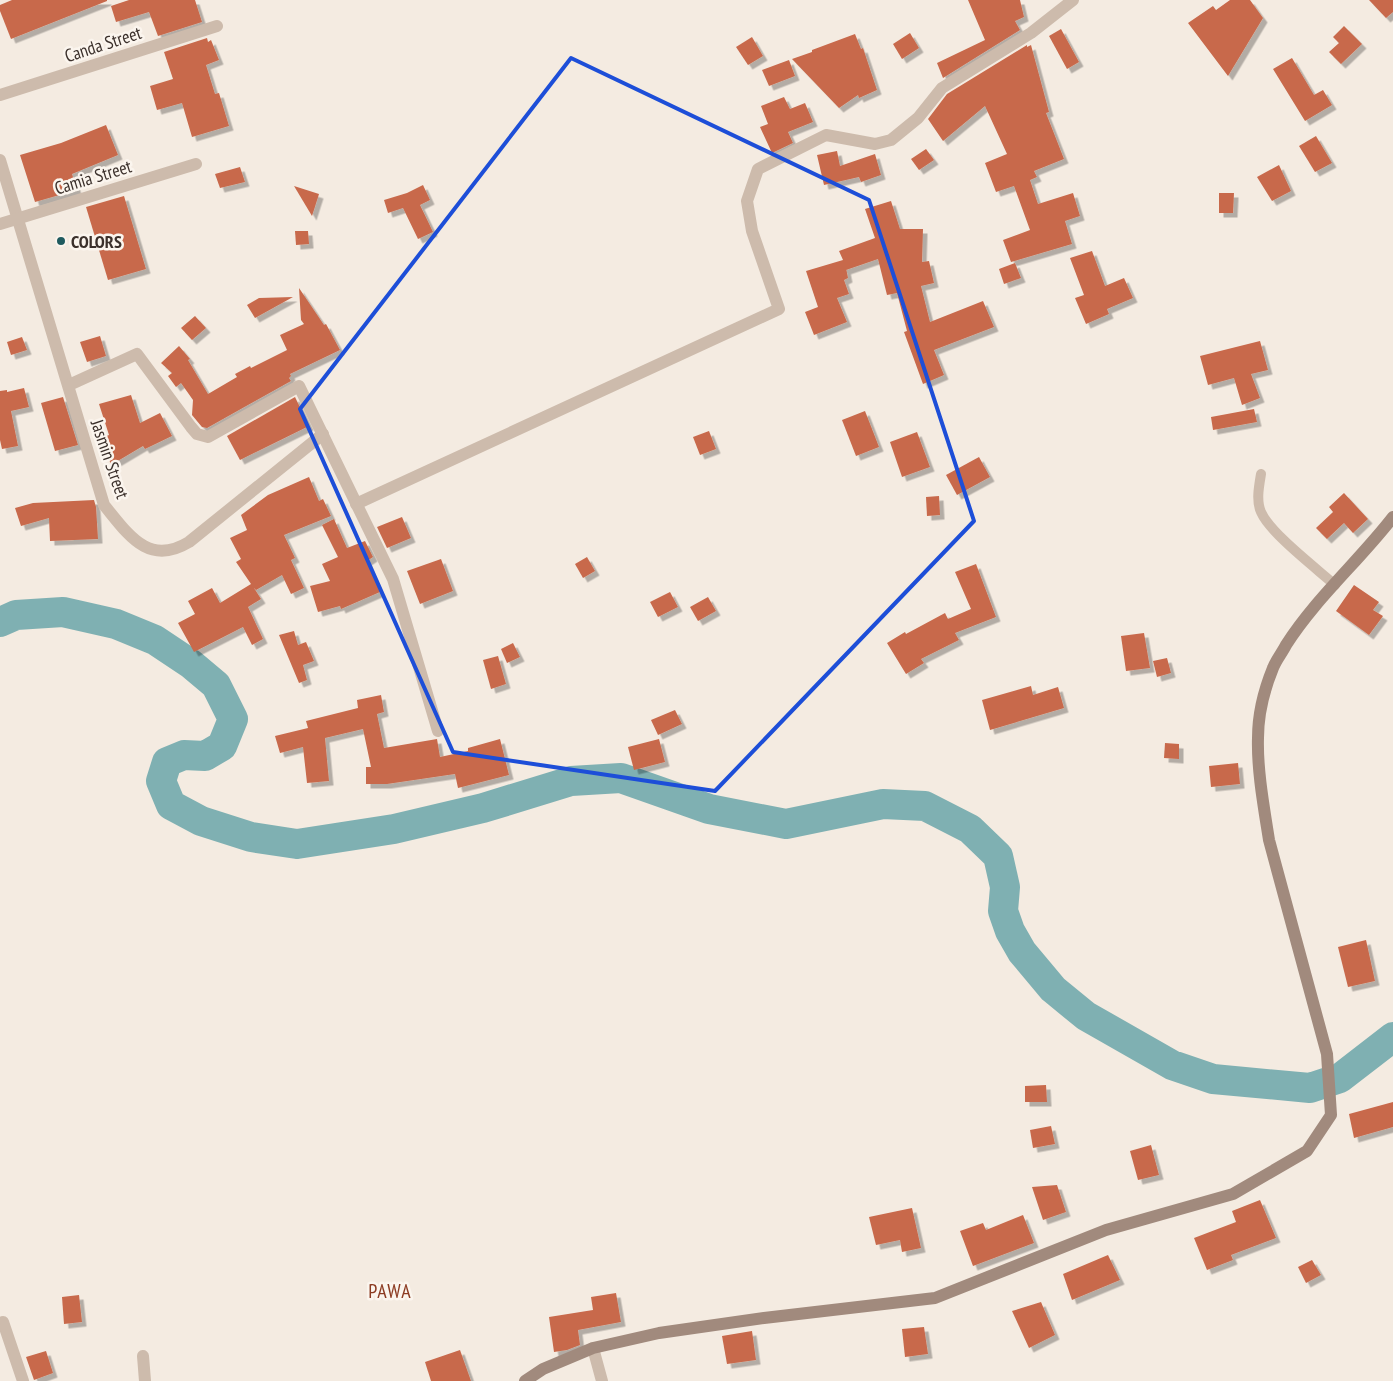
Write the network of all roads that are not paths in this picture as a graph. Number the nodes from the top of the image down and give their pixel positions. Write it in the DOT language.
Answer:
graph roads {
  1 [pos="1073,0"];
  2 [pos="218,26"];
  3 [pos="0,95"];
  4 [pos="0,160"];
  5 [pos="196,164"];
  6 [pos="19,218"];
  7 [pos="0,224"];
  8 [pos="69,385"];
  9 [pos="323,434"];
  10 [pos="1261,474"];
  11 [pos="356,504"];
  12 [pos="1393,518"];
  13 [pos="1335,585"];
  14 [pos="438,731"];
  15 [pos="3,1322"];
  16 [pos="593,1348"];
  17 [pos="143,1356"];
  18 [pos="22,1381"];
  19 [pos="145,1381"];
  20 [pos="524,1381"];
  21 [pos="602,1381"];
  1 -- 11 [label="street"];
  2 -- 3 [label="street, Canda Street"];
  4 -- 6 [label="street, Jasmin Street"];
  5 -- 6 [label="street, Camia Street"];
  6 -- 7 [label="street, Camia Street"];
  6 -- 8 [label="street, Jasmin Street"];
  8 -- 9 [label="street"];
  8 -- 9 [label="street, Jasmin Street"];
  9 -- 11 [label="street"];
  10 -- 13 [label="lane"];
  11 -- 14 [label="street"];
  12 -- 13 [label="street"];
  13 -- 16 [label="street"];
  15 -- 18 [label="street"];
  16 -- 20 [label="street"];
  16 -- 21 [label="street"];
  17 -- 19 [label="street"];
}
